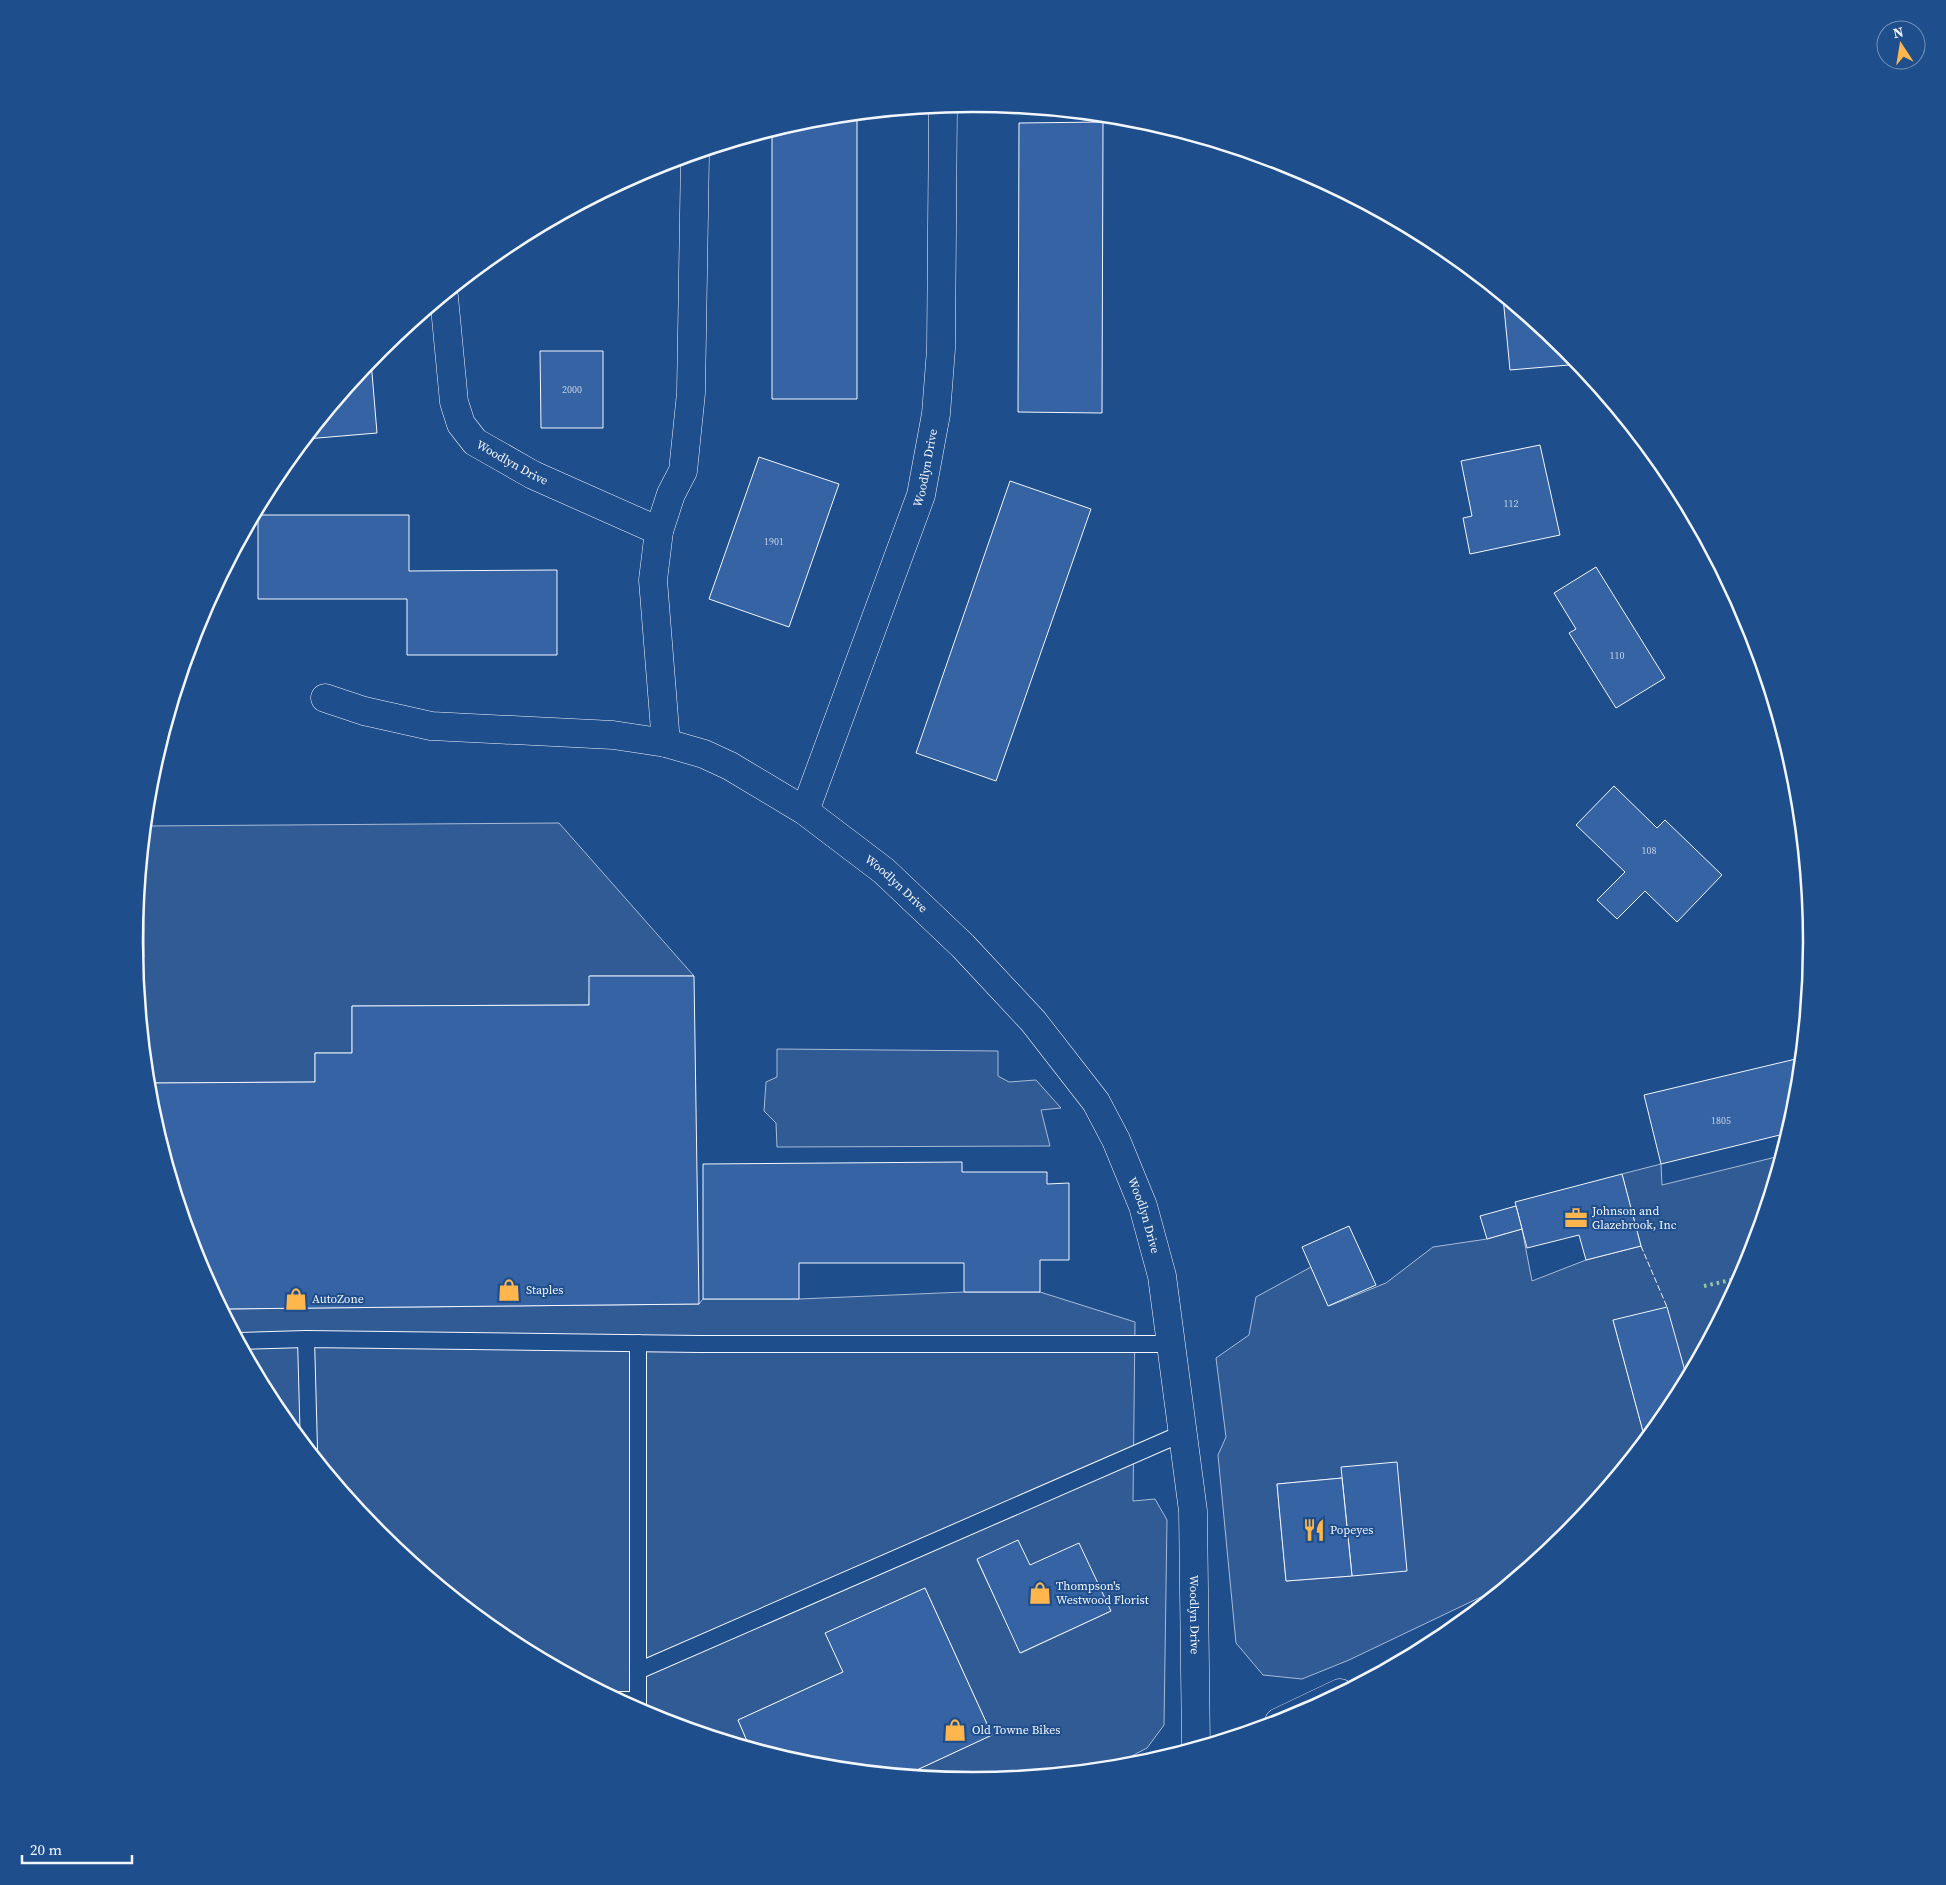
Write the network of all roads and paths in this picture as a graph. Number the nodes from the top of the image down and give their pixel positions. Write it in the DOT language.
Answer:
graph roads {
  1 [pos="942,113"];
  2 [pos="695,161"];
  3 [pos="445,303"];
  4 [pos="659,531"];
  5 [pos="325,698"];
  6 [pos="666,743"];
  7 [pos="805,811"];
  8 [pos="306,1339"];
  9 [pos="245,1341"];
  10 [pos="638,1343"];
  11 [pos="1171,1344"];
  12 [pos="1183,1433"];
  13 [pos="309,1439"];
  14 [pos="638,1671"];
  15 [pos="638,1701"];
  16 [pos="1196,1742"];
  1 -- 7 [label="main road, Woodlyn Drive"];
  2 -- 4 [label="main road"];
  3 -- 4 [label="main road, Woodlyn Drive"];
  4 -- 6 [label="main road"];
  5 -- 6 [label="main road, Woodlyn Drive"];
  6 -- 7 [label="main road, Woodlyn Drive"];
  7 -- 11 [label="main road, Woodlyn Drive"];
  8 -- 9 [label="lane"];
  8 -- 10 [label="lane"];
  8 -- 13 [label="lane"];
  10 -- 11 [label="lane"];
  10 -- 14 [label="lane"];
  11 -- 12 [label="main road, Woodlyn Drive"];
  12 -- 14 [label="lane"];
  12 -- 16 [label="main road, Woodlyn Drive"];
  14 -- 15 [label="lane"];
}
